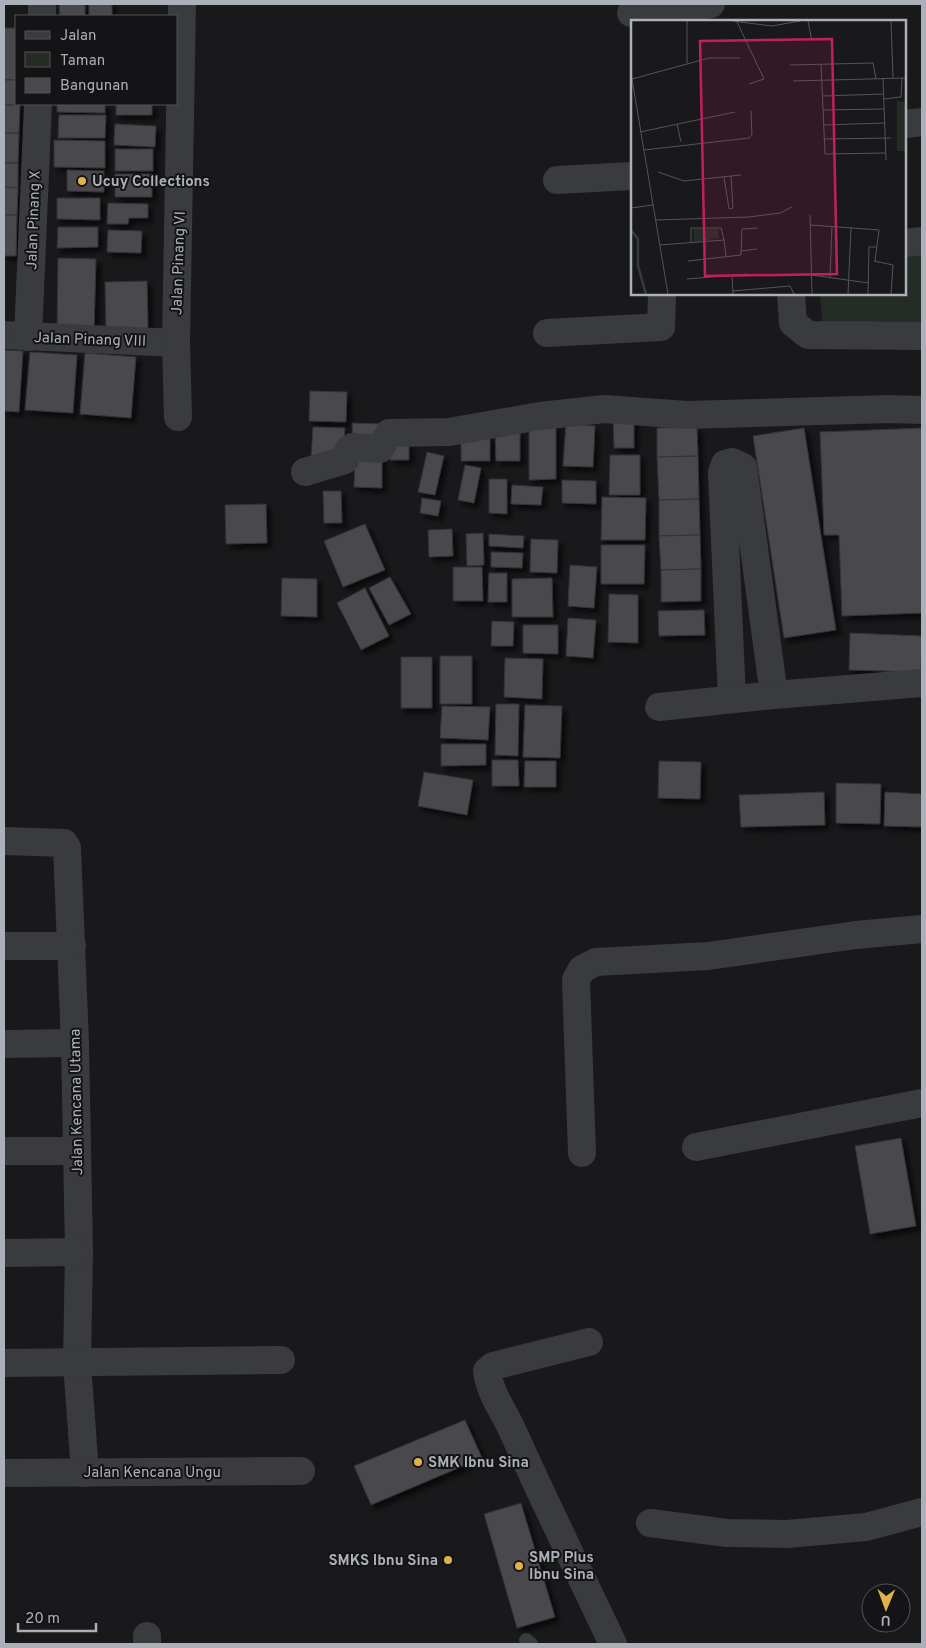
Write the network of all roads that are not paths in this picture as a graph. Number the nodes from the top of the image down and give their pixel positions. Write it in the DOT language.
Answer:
graph roads {
  1 [pos="182,4"];
  2 [pos="711,4"];
  3 [pos="631,13"];
  4 [pos="38,105"];
  5 [pos="922,122"];
  6 [pos="906,124"];
  7 [pos="631,176"];
  8 [pos="557,180"];
  9 [pos="922,241"];
  10 [pos="906,243"];
  11 [pos="662,295"];
  12 [pos="791,295"];
  13 [pos="546,332"];
  14 [pos="16,336"];
  15 [pos="922,336"];
  16 [pos="176,343"];
  17 [pos="922,410"];
  18 [pos="178,417"];
  19 [pos="305,472"];
  20 [pos="922,683"];
  21 [pos="774,694"];
  22 [pos="732,699"];
  23 [pos="659,707"];
  24 [pos="4,841"];
  25 [pos="922,929"];
  26 [pos="4,946"];
  27 [pos="72,946"];
  28 [pos="75,1043"];
  29 [pos="4,1044"];
  30 [pos="922,1103"];
  31 [pos="696,1147"];
  32 [pos="4,1151"];
  33 [pos="77,1151"];
  34 [pos="582,1153"];
  35 [pos="78,1252"];
  36 [pos="4,1254"];
  37 [pos="589,1342"];
  38 [pos="281,1360"];
  39 [pos="78,1362"];
  40 [pos="4,1363"];
  41 [pos="301,1471"];
  42 [pos="4,1473"];
  43 [pos="85,1473"];
  44 [pos="922,1512"];
  45 [pos="650,1523"];
  46 [pos="613,1644"];
  1 -- 16 [label="street, Jalan Pinang VI"];
  2 -- 3 [label="street"];
  4 -- 14 [label="street, Jalan Pinang X"];
  5 -- 6 [label="street"];
  7 -- 8 [label="street"];
  9 -- 10 [label="street"];
  11 -- 13 [label="street"];
  12 -- 15 [label="street"];
  14 -- 16 [label="street, Jalan Pinang VIII"];
  16 -- 18 [label="street, Jalan Pinang VI"];
  17 -- 19 [label="street"];
  20 -- 21 [label="street"];
  21 -- 22 [label="street"];
  21 -- 22 [label="street"];
  22 -- 23 [label="street"];
  24 -- 27 [label="street, Jalan Kencana Utama"];
  25 -- 34 [label="street"];
  26 -- 27 [label="street"];
  27 -- 28 [label="street, Jalan Kencana Utama"];
  28 -- 29 [label="street"];
  28 -- 33 [label="street, Jalan Kencana Utama"];
  30 -- 31 [label="street"];
  32 -- 33 [label="street"];
  33 -- 35 [label="street, Jalan Kencana Utama"];
  35 -- 36 [label="street"];
  35 -- 39 [label="street, Jalan Kencana Utama"];
  37 -- 46 [label="street"];
  38 -- 39 [label="street"];
  39 -- 40 [label="street"];
  39 -- 43 [label="street, Jalan Kencana Utama"];
  41 -- 43 [label="street, Jalan Kencana Ungu"];
  42 -- 43 [label="street, Jalan Kencana Ungu"];
  44 -- 45 [label="street"];
}
